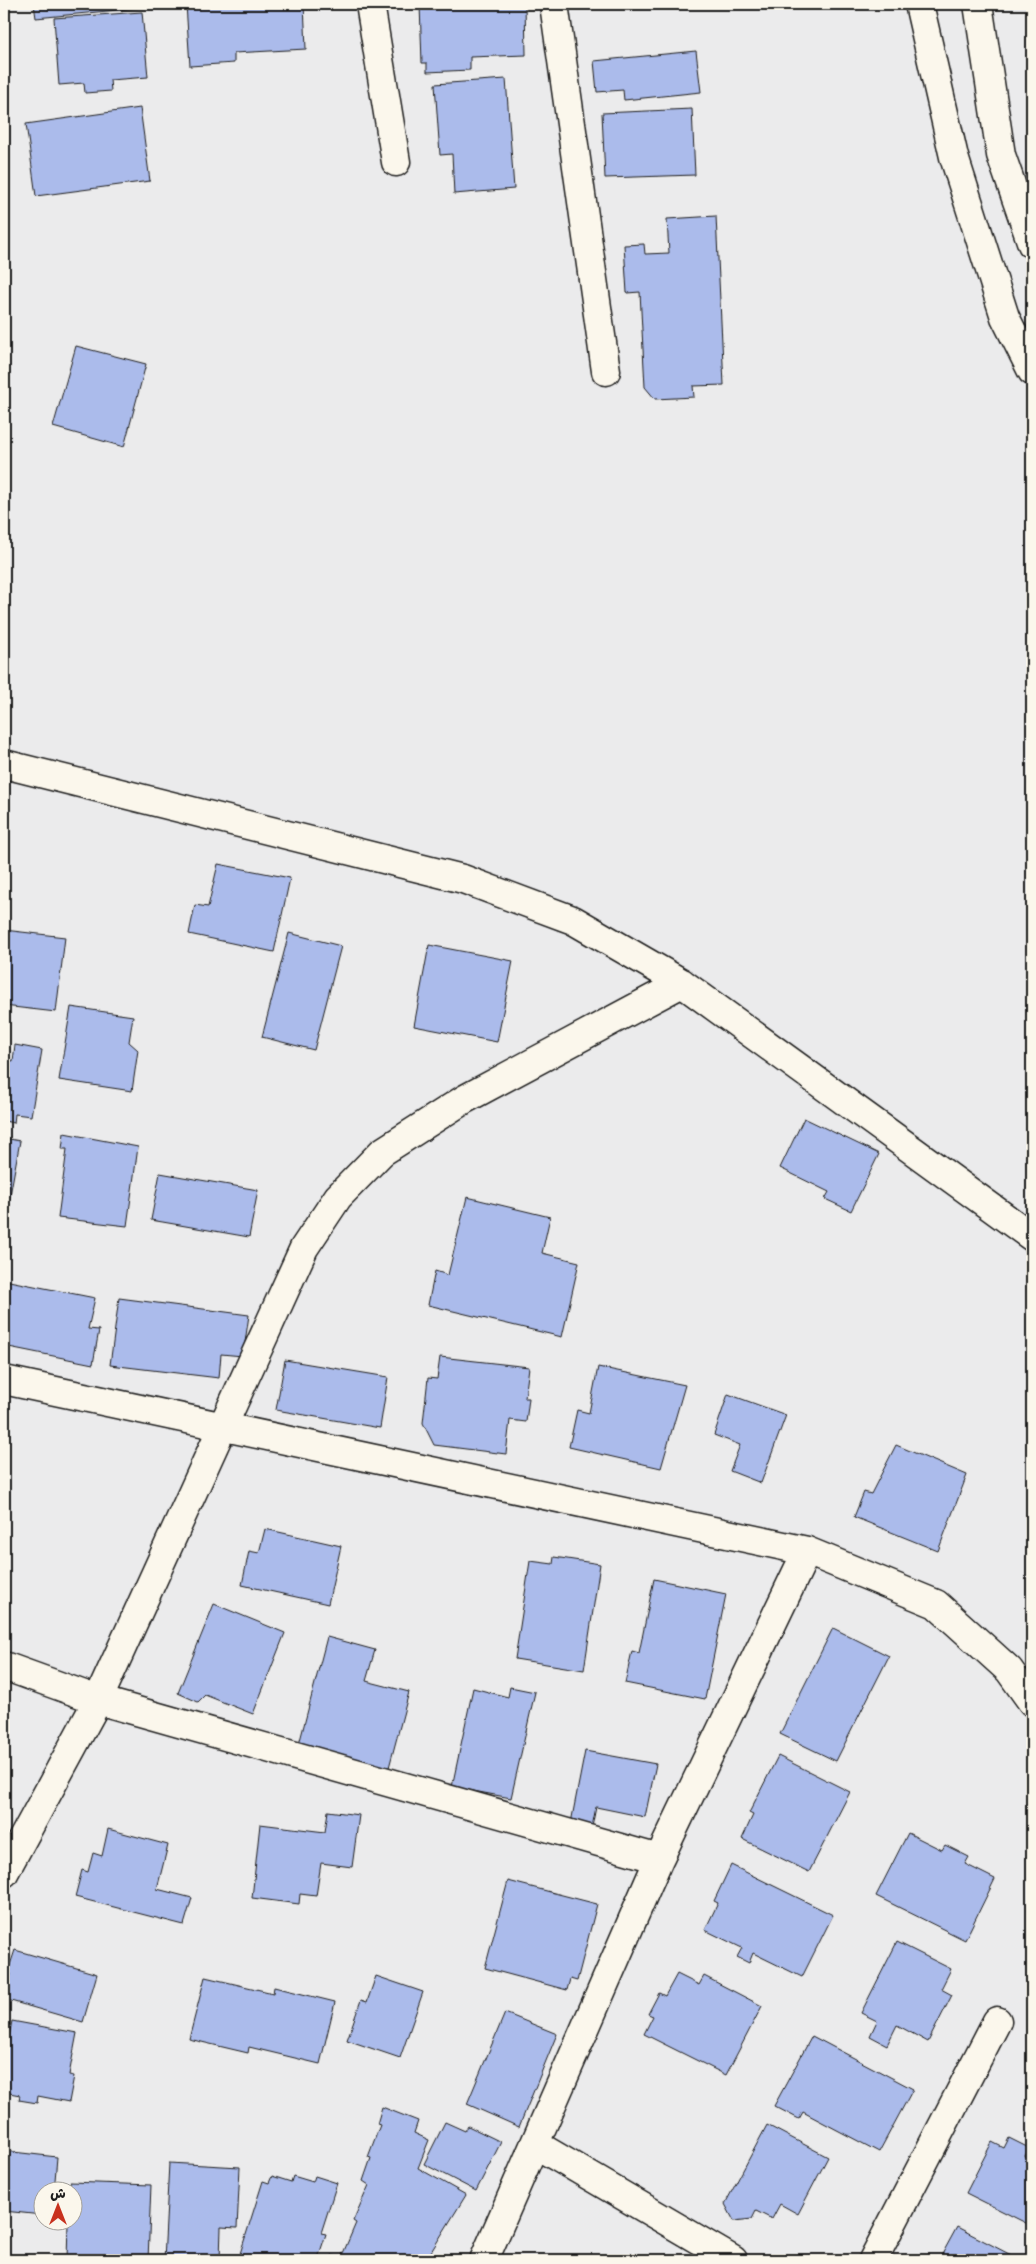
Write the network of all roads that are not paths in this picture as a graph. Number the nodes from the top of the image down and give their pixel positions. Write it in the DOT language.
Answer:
graph roads {
  1 [pos="370,4"];
  2 [pos="554,4"];
  3 [pos="919,4"];
  4 [pos="978,4"];
  5 [pos="396,162"];
  6 [pos="1032,244"];
  7 [pos="606,371"];
  8 [pos="1032,371"];
  9 [pos="4,764"];
  10 [pos="682,983"];
  11 [pos="1032,1237"];
  12 [pos="4,1380"];
  13 [pos="221,1427"];
  14 [pos="806,1550"];
  15 [pos="4,1666"];
  16 [pos="98,1700"];
  17 [pos="1032,1702"];
  18 [pos="659,1859"];
  19 [pos="4,1874"];
  20 [pos="996,2021"];
  21 [pos="535,2144"];
  22 [pos="484,2260"];
  23 [pos="733,2260"];
  24 [pos="873,2260"];
  1 -- 5 [label="street"];
  2 -- 7 [label="street"];
  3 -- 8 [label="street"];
  4 -- 6 [label="street"];
  9 -- 10 [label="street"];
  10 -- 11 [label="street"];
  10 -- 13 [label="street"];
  12 -- 13 [label="street"];
  13 -- 14 [label="street"];
  13 -- 16 [label="street"];
  14 -- 17 [label="street"];
  14 -- 18 [label="street"];
  15 -- 16 [label="street"];
  16 -- 18 [label="street"];
  16 -- 19 [label="street"];
  18 -- 21 [label="street"];
  20 -- 24 [label="street"];
  21 -- 22 [label="street"];
  21 -- 23 [label="street"];
}
